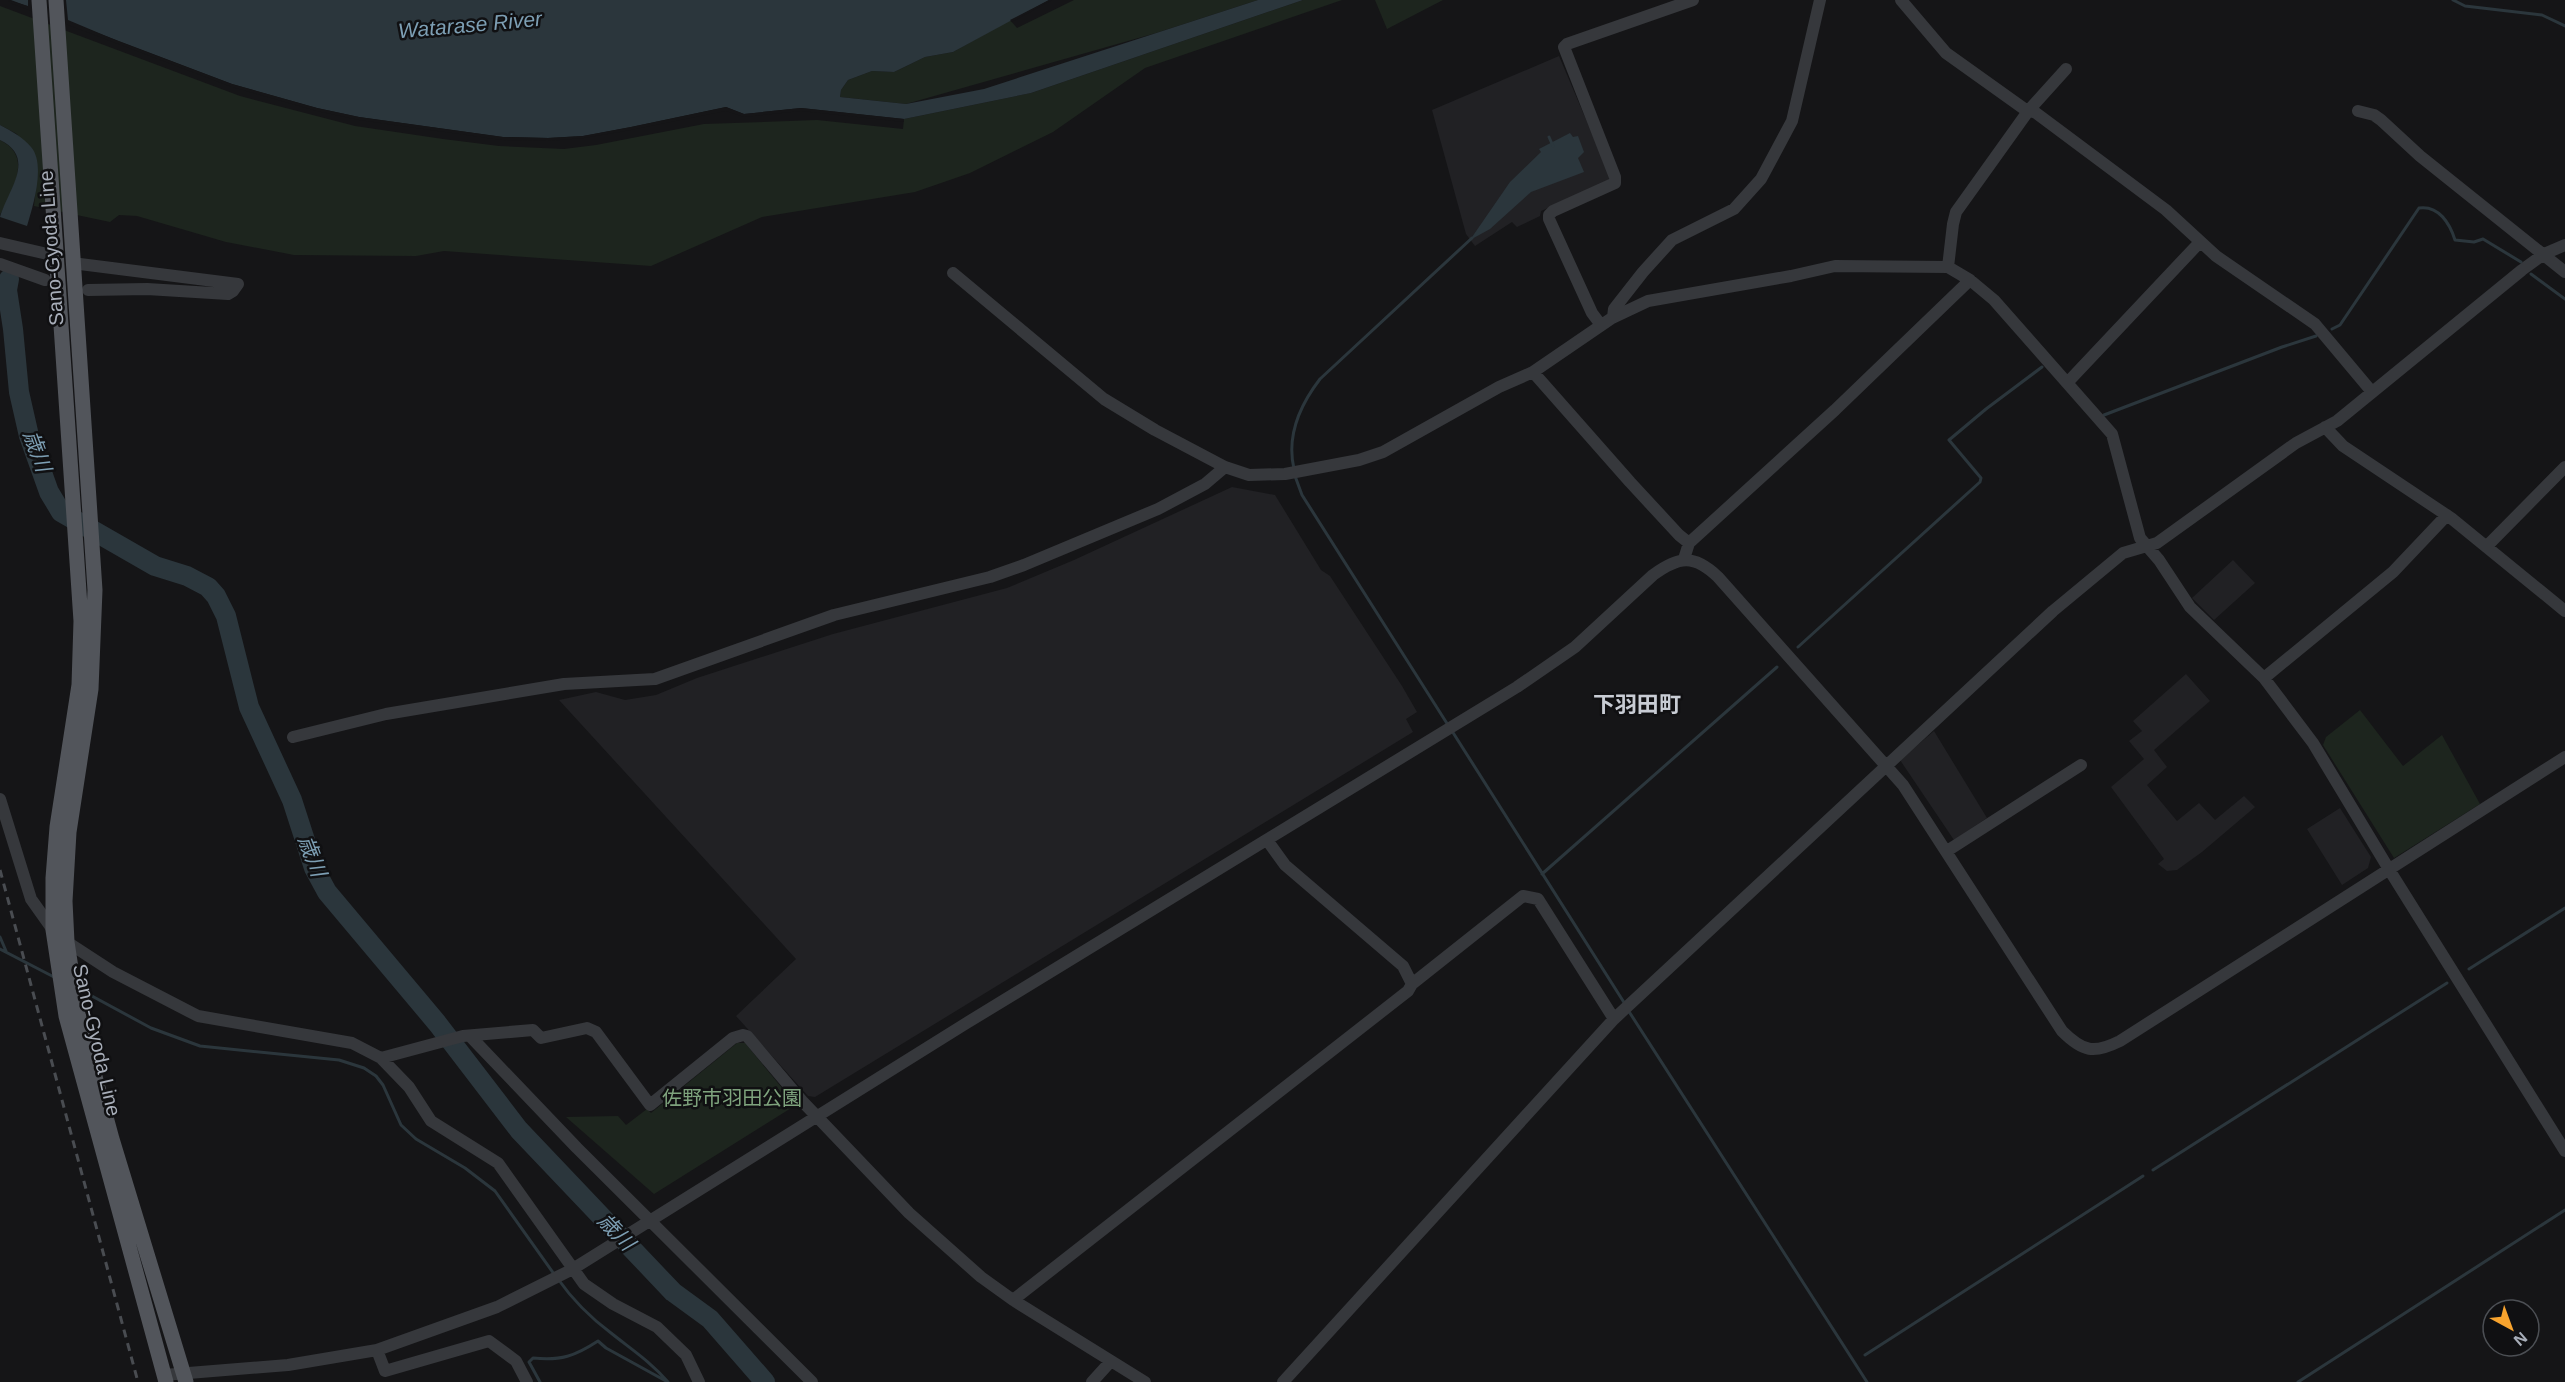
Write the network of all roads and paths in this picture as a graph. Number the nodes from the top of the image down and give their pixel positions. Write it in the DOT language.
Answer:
graph roads {
  1 [pos="39,0"];
  2 [pos="56,0"];
  3 [pos="1693,0"];
  4 [pos="1820,0"];
  5 [pos="1901,0"];
  6 [pos="2066,69"];
  7 [pos="2029,110"];
  8 [pos="2358,111"];
  9 [pos="2200,242"];
  10 [pos="0,243"];
  11 [pos="2565,245"];
  12 [pos="2544,254"];
  13 [pos="56,256"];
  14 [pos="72,263"];
  15 [pos="0,264"];
  16 [pos="1948,267"];
  17 [pos="2565,272"];
  18 [pos="953,273"];
  19 [pos="45,280"];
  20 [pos="1970,280"];
  21 [pos="88,290"];
  22 [pos="1613,317"];
  23 [pos="1601,326"];
  24 [pos="1533,372"];
  25 [pos="2067,382"];
  26 [pos="2372,392"];
  27 [pos="2325,427"];
  28 [pos="1225,467"];
  29 [pos="2565,467"];
  30 [pos="2447,515"];
  31 [pos="1689,543"];
  32 [pos="2487,546"];
  33 [pos="2146,547"];
  34 [pos="1684,559"];
  35 [pos="2565,611"];
  36 [pos="2264,678"];
  37 [pos="293,737"];
  38 [pos="2565,757"];
  39 [pos="1886,765"];
  40 [pos="2081,765"];
  41 [pos="0,799"];
  42 [pos="1267,840"];
  43 [pos="1947,851"];
  44 [pos="2390,871"];
  45 [pos="53,930"];
  46 [pos="67,942"];
  47 [pos="1412,984"];
  48 [pos="1623,1011"];
  49 [pos="467,1036"];
  50 [pos="381,1058"];
  51 [pos="818,1117"];
  52 [pos="2565,1151"];
  53 [pos="648,1220"];
  54 [pos="574,1268"];
  55 [pos="1013,1300"];
  56 [pos="376,1350"];
  57 [pos="1111,1361"];
  58 [pos="184,1377"];
  59 [pos="165,1378"];
  60 [pos="527,1382"];
  61 [pos="699,1382"];
  62 [pos="812,1382"];
  63 [pos="1092,1382"];
  64 [pos="1144,1382"];
  65 [pos="1283,1382"];
  1 -- 13 [label="main road, Sano-Gyoda Line"];
  2 -- 14 [label="main road, Sano-Gyoda Line"];
  3 -- 23 [label="street"];
  4 -- 22 [label="street"];
  5 -- 7 [label="street"];
  6 -- 7 [label="street"];
  7 -- 9 [label="street"];
  7 -- 16 [label="street"];
  8 -- 12 [label="street"];
  9 -- 25 [label="street"];
  9 -- 26 [label="street"];
  10 -- 13 [label="street"];
  11 -- 12 [label="street"];
  12 -- 17 [label="street"];
  12 -- 26 [label="street"];
  13 -- 45 [label="main road, Sano-Gyoda Line"];
  14 -- 21 [label="street"];
  14 -- 46 [label="main road, Sano-Gyoda Line"];
  15 -- 19 [label="street"];
  16 -- 20 [label="street"];
  16 -- 22 [label="street"];
  18 -- 28 [label="street"];
  20 -- 25 [label="street"];
  20 -- 31 [label="street"];
  22 -- 23 [label="street"];
  23 -- 24 [label="street"];
  24 -- 28 [label="street"];
  24 -- 31 [label="street"];
  25 -- 33 [label="street"];
  26 -- 27 [label="street"];
  27 -- 30 [label="street"];
  27 -- 33 [label="street"];
  28 -- 37 [label="street"];
  29 -- 32 [label="street"];
  30 -- 32 [label="street"];
  30 -- 36 [label="street"];
  31 -- 34 [label="street"];
  32 -- 35 [label="street"];
  33 -- 36 [label="street"];
  33 -- 39 [label="street"];
  34 -- 39 [label="street"];
  34 -- 42 [label="street"];
  36 -- 44 [label="street"];
  38 -- 44 [label="street"];
  39 -- 43 [label="street"];
  39 -- 48 [label="street"];
  40 -- 43 [label="street"];
  41 -- 45 [label="street"];
  42 -- 47 [label="street"];
  42 -- 51 [label="street"];
  43 -- 44 [label="street"];
  44 -- 52 [label="street"];
  45 -- 46 [label="street"];
  45 -- 59 [label="main road, Sano-Gyoda Line"];
  46 -- 50 [label="street"];
  46 -- 58 [label="main road, Sano-Gyoda Line"];
  47 -- 48 [label="street"];
  47 -- 55 [label="street"];
  48 -- 65 [label="street"];
  49 -- 50 [label="street"];
  49 -- 51 [label="street"];
  49 -- 53 [label="street"];
  50 -- 54 [label="street"];
  51 -- 53 [label="street"];
  51 -- 55 [label="street"];
  53 -- 54 [label="street"];
  53 -- 62 [label="street"];
  54 -- 56 [label="street"];
  54 -- 61 [label="street"];
  55 -- 57 [label="street"];
  56 -- 58 [label="street"];
  56 -- 60 [label="street"];
  57 -- 63 [label="street"];
  57 -- 64 [label="street"];
  58 -- 59 [label="street"];
}
